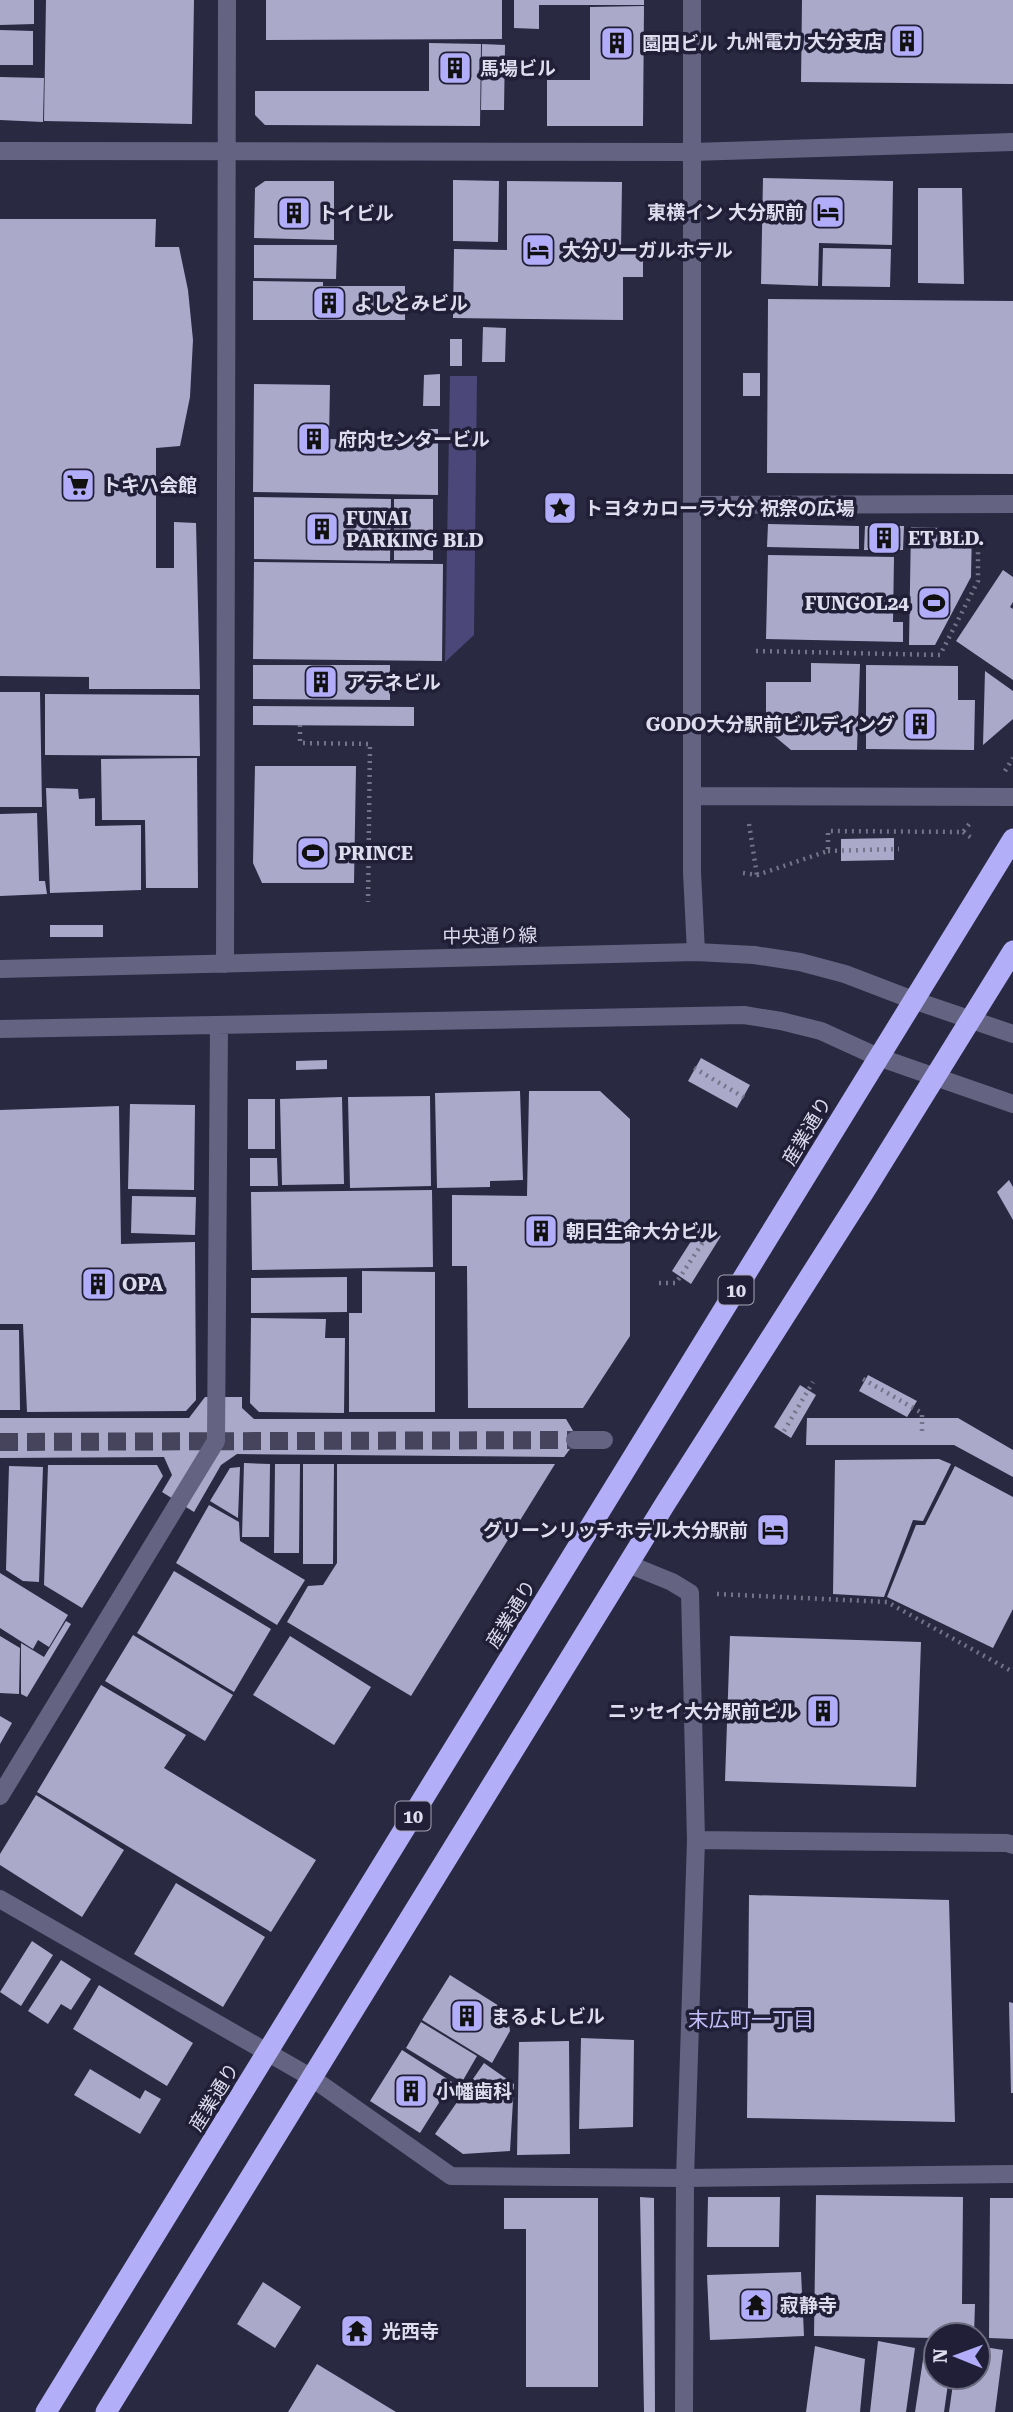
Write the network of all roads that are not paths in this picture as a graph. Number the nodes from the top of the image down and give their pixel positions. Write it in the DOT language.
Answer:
graph roads {
  1 [pos="227,0"];
  2 [pos="692,0"];
  3 [pos="1013,142"];
  4 [pos="0,151"];
  5 [pos="228,151"];
  6 [pos="692,152"];
  7 [pos="1013,504"];
  8 [pos="692,505"];
  9 [pos="692,796"];
  10 [pos="1013,797"];
  11 [pos="1013,839"];
  12 [pos="1013,951"];
  13 [pos="696,952"];
  14 [pos="225,964"];
  15 [pos="0,969"];
  16 [pos="913,1000"];
  17 [pos="971,1020"];
  18 [pos="219,1025"];
  19 [pos="0,1029"];
  20 [pos="1013,1034"];
  21 [pos="878,1057"];
  22 [pos="937,1076"];
  23 [pos="1013,1104"];
  24 [pos="575,1440"];
  25 [pos="604,1440"];
  26 [pos="628,1564"];
  27 [pos="0,1796"];
  28 [pos="696,1840"];
  29 [pos="1013,1845"];
  30 [pos="0,1899"];
  31 [pos="268,2052"];
  32 [pos="312,2078"];
  33 [pos="1013,2174"];
  34 [pos="685,2178"];
  35 [pos="46,2412"];
  36 [pos="106,2412"];
  37 [pos="684,2412"];
  1 -- 5 [label="street"];
  2 -- 6 [label="street"];
  3 -- 6 [label="street"];
  4 -- 5 [label="street"];
  5 -- 6 [label="street"];
  5 -- 14 [label="street"];
  6 -- 8 [label="street"];
  7 -- 8 [label="street"];
  8 -- 9 [label="street"];
  9 -- 10 [label="street"];
  9 -- 13 [label="street"];
  11 -- 16 [label="highway, 産業通り / 10"];
  12 -- 17 [label="highway, 10"];
  13 -- 14 [label="street, 中央通り線"];
  13 -- 16 [label="street, 中央通り線"];
  14 -- 15 [label="street, 中央通り線"];
  16 -- 17 [label="street, 中央通り線"];
  16 -- 21 [label="highway, 産業通り / 10"];
  17 -- 20 [label="street, 中央通り線"];
  17 -- 22 [label="highway, 10"];
  18 -- 19 [label="street"];
  18 -- 21 [label="street"];
  18 -- 27 [label="street"];
  21 -- 22 [label="street"];
  21 -- 31 [label="highway, 産業通り / 10"];
  22 -- 23 [label="street"];
  22 -- 26 [label="highway, 10"];
  24 -- 25 [label="street"];
  26 -- 28 [label="street"];
  26 -- 32 [label="highway, 10"];
  28 -- 29 [label="street"];
  28 -- 34 [label="street"];
  30 -- 31 [label="street"];
  31 -- 32 [label="street"];
  31 -- 35 [label="highway, 産業通り / 10"];
  32 -- 34 [label="street"];
  32 -- 36 [label="highway, 10"];
  33 -- 34 [label="street"];
  34 -- 37 [label="street"];
}
